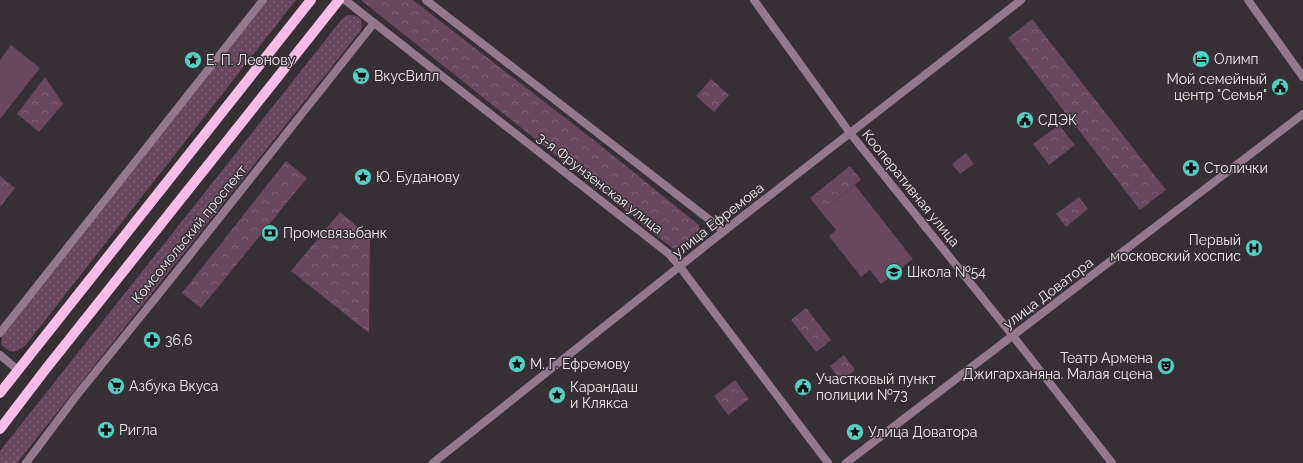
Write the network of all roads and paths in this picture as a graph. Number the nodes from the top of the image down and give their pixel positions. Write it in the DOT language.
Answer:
graph roads {
  1 [pos="263,0"];
  2 [pos="310,0"];
  3 [pos="339,0"];
  4 [pos="345,0"];
  5 [pos="426,0"];
  6 [pos="754,0"];
  7 [pos="1021,0"];
  8 [pos="1248,0"];
  9 [pos="374,23"];
  10 [pos="1303,77"];
  11 [pos="1303,114"];
  12 [pos="850,133"];
  13 [pos="724,231"];
  14 [pos="680,267"];
  15 [pos="0,333"];
  16 [pos="1013,336"];
  17 [pos="0,355"];
  18 [pos="18,370"];
  19 [pos="0,393"];
  20 [pos="2,423"];
  21 [pos="26,463"];
  22 [pos="434,463"];
  23 [pos="828,463"];
  24 [pos="846,463"];
  25 [pos="1112,463"];
  1 -- 15 [label="street"];
  2 -- 18 [label="main road"];
  3 -- 20 [label="main road, Комсомольский проспект"];
  4 -- 9 [label="street, 3-я Фрунзенская улица"];
  5 -- 13 [label="street"];
  6 -- 12 [label="street, Кооперативная улица"];
  7 -- 12 [label="street, улица Ефремова"];
  8 -- 10 [label="street"];
  9 -- 14 [label="street, 3-я Фрунзенская улица"];
  9 -- 21 [label="street, Комсомольский проспект"];
  11 -- 16 [label="street, улица Доватора"];
  12 -- 13 [label="street, улица Ефремова"];
  12 -- 16 [label="street, Кооперативная улица"];
  13 -- 14 [label="street, улица Ефремова"];
  14 -- 22 [label="street, улица Ефремова"];
  14 -- 23 [label="street, 3-я Фрунзенская улица"];
  16 -- 24 [label="street, улица Доватора"];
  16 -- 25 [label="street, Кооперативная улица"];
  17 -- 18 [label="street"];
  18 -- 19 [label="main road"];
}
